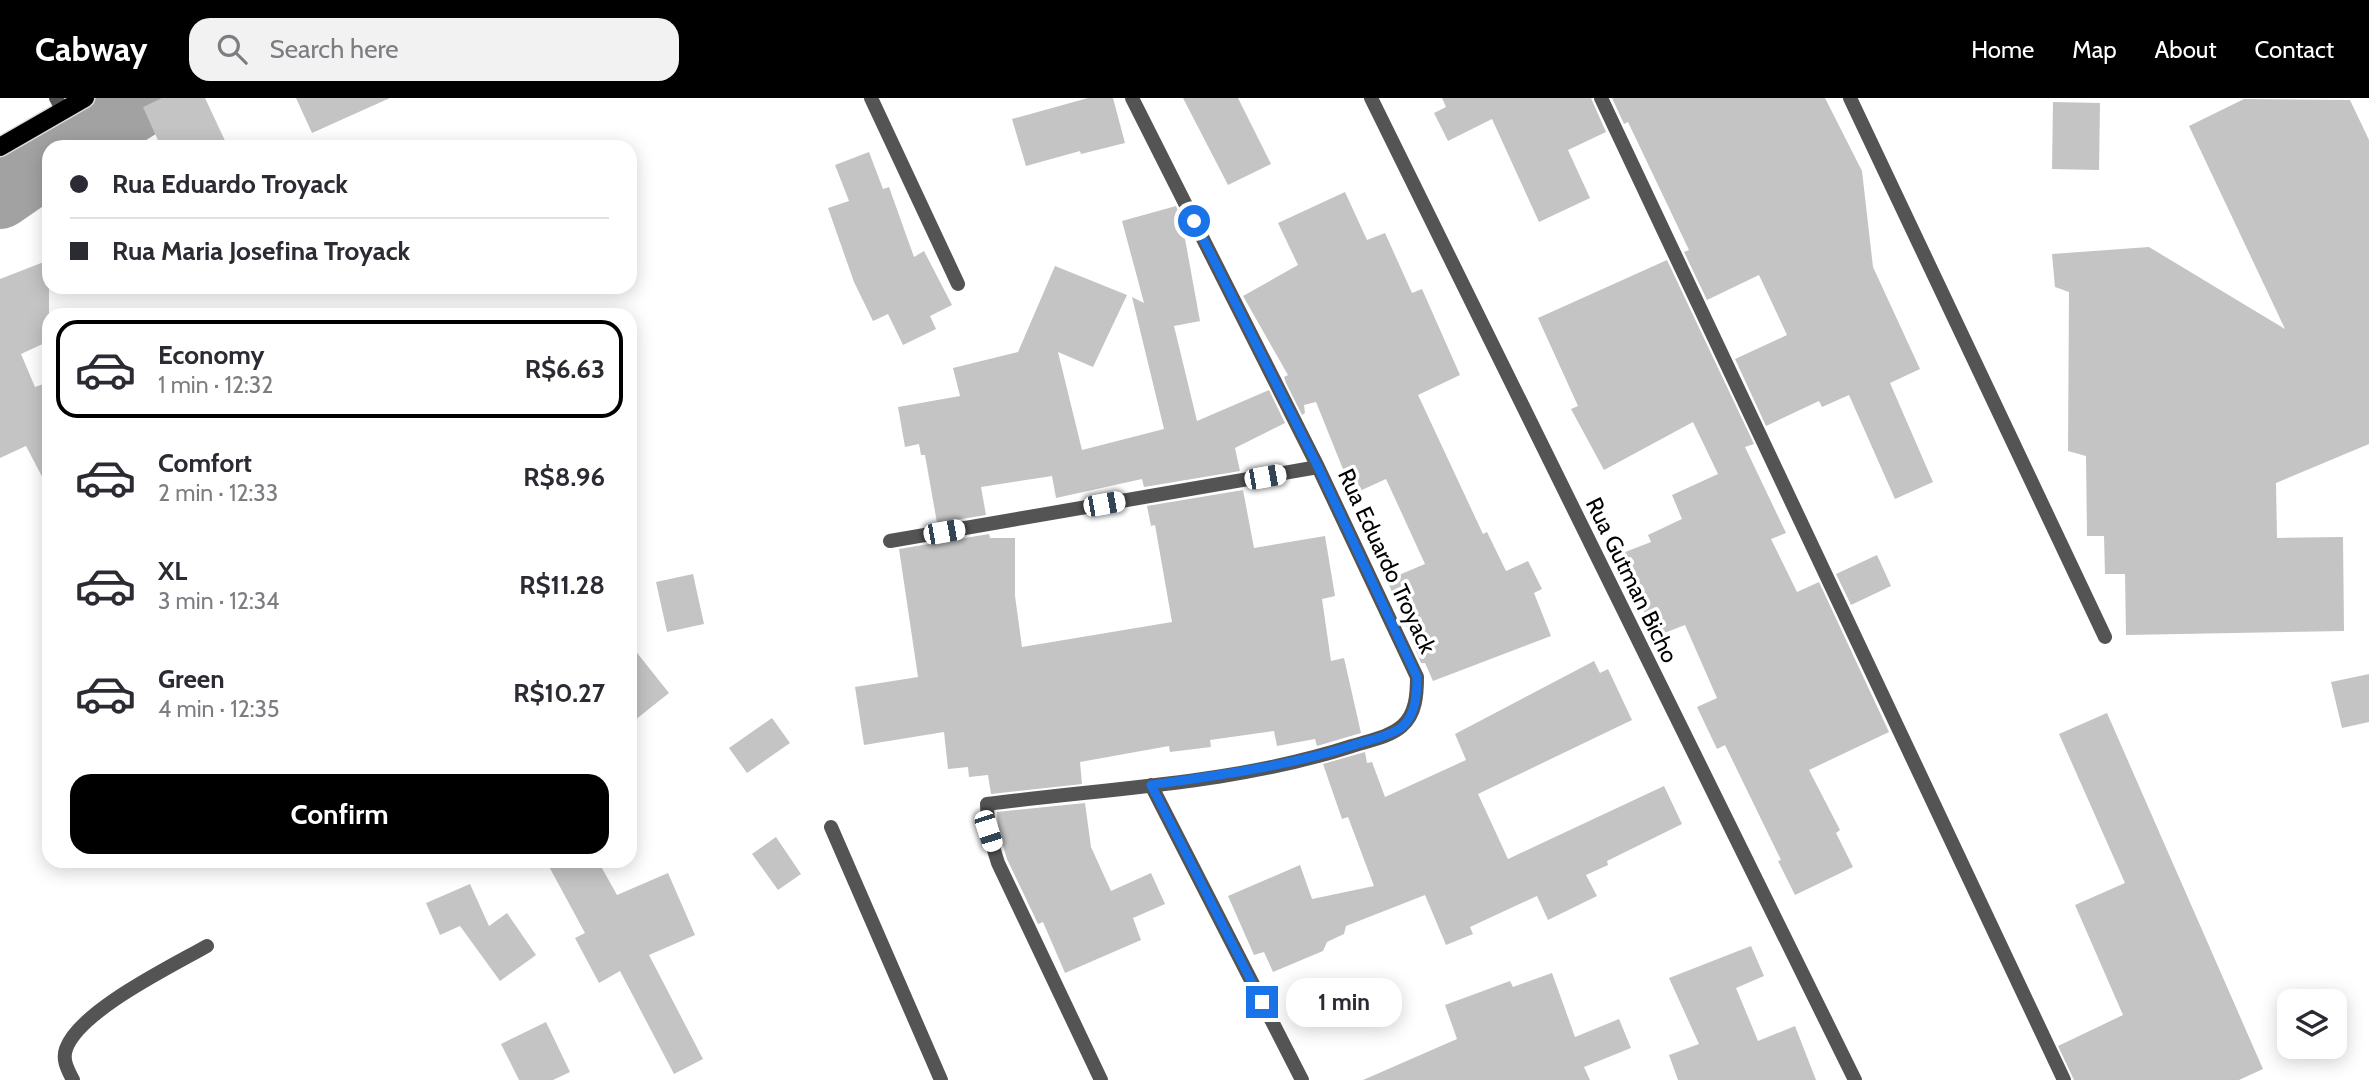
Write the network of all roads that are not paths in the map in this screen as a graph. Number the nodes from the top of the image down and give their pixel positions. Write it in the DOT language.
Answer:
graph roads {
  1 [pos="85,98"];
  2 [pos="870,98"];
  3 [pos="1132,98"];
  4 [pos="1371,98"];
  5 [pos="1601,98"];
  6 [pos="1850,98"];
  7 [pos="59,105"];
  8 [pos="0,147"];
  9 [pos="958,284"];
  10 [pos="1318,467"];
  11 [pos="890,541"];
  12 [pos="2105,637"];
  13 [pos="1151,785"];
  14 [pos="831,827"];
  15 [pos="207,946"];
  16 [pos="73,1080"];
  17 [pos="941,1080"];
  18 [pos="1101,1080"];
  19 [pos="1302,1080"];
  20 [pos="1855,1080"];
  21 [pos="2064,1080"];
  1 -- 7 [label="main road"];
  2 -- 9 [label="street"];
  3 -- 10 [label="street, Rua Eduardo Troyack"];
  4 -- 20 [label="street, Rua Gutman Bicho"];
  5 -- 21 [label="street"];
  6 -- 12 [label="street"];
  7 -- 8 [label="main road"];
  10 -- 11 [label="street"];
  10 -- 13 [label="street, Rua Eduardo Troyack"];
  13 -- 18 [label="street, Rua Eduardo Troyack"];
  13 -- 19 [label="street"];
  14 -- 17 [label="street"];
  15 -- 16 [label="street"];
}
